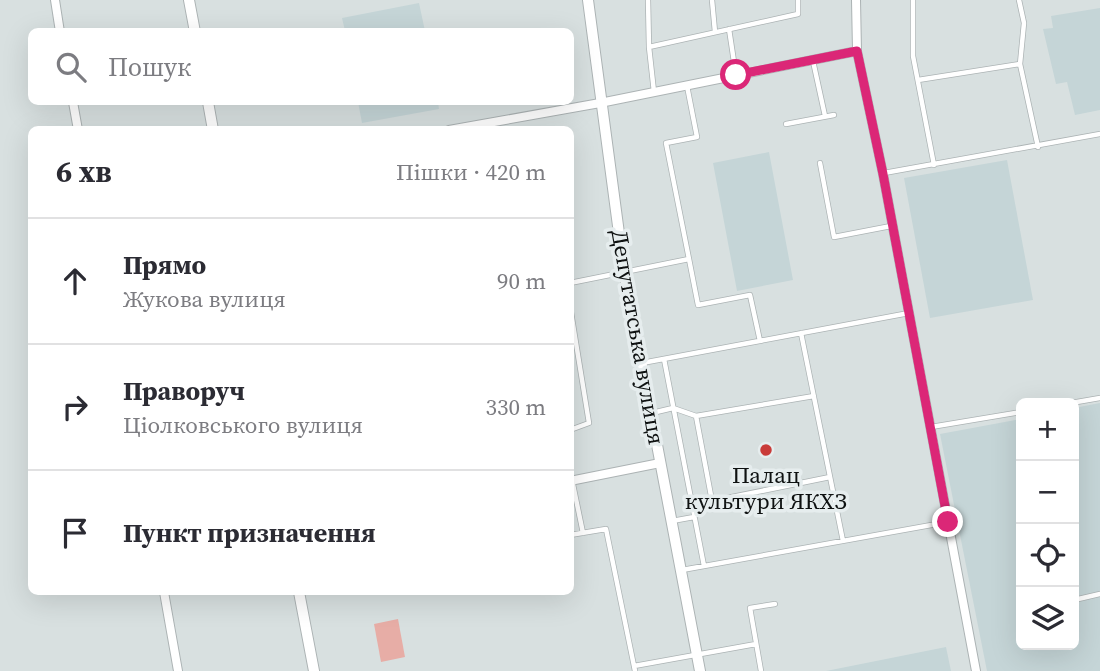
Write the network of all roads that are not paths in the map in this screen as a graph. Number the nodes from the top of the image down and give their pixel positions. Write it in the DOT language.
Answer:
graph roads {
  1 [pos="55,0"];
  2 [pos="189,0"];
  3 [pos="588,0"];
  4 [pos="649,0"];
  5 [pos="712,0"];
  6 [pos="798,0"];
  7 [pos="856,0"];
  8 [pos="913,0"];
  9 [pos="1018,0"];
  10 [pos="59,28"];
  11 [pos="194,28"];
  12 [pos="729,29"];
  13 [pos="715,32"];
  14 [pos="649,47"];
  15 [pos="857,51"];
  16 [pos="813,60"];
  17 [pos="1020,64"];
  18 [pos="736,75"];
  19 [pos="918,80"];
  20 [pos="687,85"];
  21 [pos="654,92"];
  22 [pos="600,103"];
  23 [pos="74,105"];
  24 [pos="209,105"];
  25 [pos="834,115"];
  26 [pos="824,117"];
  27 [pos="504,120"];
  28 [pos="786,124"];
  29 [pos="77,126"];
  30 [pos="212,126"];
  31 [pos="471,126"];
  32 [pos="505,126"];
  33 [pos="1100,134"];
  34 [pos="1038,147"];
  35 [pos="820,163"];
  36 [pos="934,165"];
  37 [pos="883,174"];
  38 [pos="892,226"];
  39 [pos="689,258"];
  40 [pos="624,271"];
  41 [pos="574,282"];
  42 [pos="909,313"];
  43 [pos="574,331"];
  44 [pos="801,333"];
  45 [pos="760,341"];
  46 [pos="664,359"];
  47 [pos="641,363"];
  48 [pos="814,397"];
  49 [pos="1100,398"];
  50 [pos="1079,402"];
  51 [pos="673,408"];
  52 [pos="651,413"];
  53 [pos="1016,413"];
  54 [pos="696,416"];
  55 [pos="930,427"];
  56 [pos="574,429"];
  57 [pos="660,463"];
  58 [pos="830,477"];
  59 [pos="574,481"];
  60 [pos="574,490"];
  61 [pos="712,501"];
  62 [pos="694,517"];
  63 [pos="671,522"];
  64 [pos="948,522"];
  65 [pos="583,533"];
  66 [pos="574,534"];
  67 [pos="843,541"];
  68 [pos="704,566"];
  69 [pos="681,570"];
  70 [pos="1100,594"];
  71 [pos="165,595"];
  72 [pos="300,595"];
  73 [pos="1079,599"];
  74 [pos="775,604"];
  75 [pos="757,644"];
  76 [pos="697,653"];
  77 [pos="634,668"];
  78 [pos="178,671"];
  79 [pos="314,671"];
  80 [pos="700,671"];
  81 [pos="761,671"];
  82 [pos="976,671"];
  1 -- 10 [label="street"];
  2 -- 11 [label="street"];
  3 -- 22 [label="street, Депутатська вулиця"];
  4 -- 14 [label="lane"];
  5 -- 13 [label="lane"];
  6 -- 12 [label="lane"];
  7 -- 15 [label="street"];
  8 -- 19 [label="lane"];
  9 -- 17 [label="lane"];
  12 -- 13 [label="lane"];
  12 -- 18 [label="lane"];
  13 -- 14 [label="lane"];
  14 -- 21 [label="lane"];
  15 -- 16 [label="street"];
  15 -- 37 [label="street"];
  16 -- 18 [label="street"];
  16 -- 26 [label="lane"];
  17 -- 19 [label="lane"];
  17 -- 34 [label="lane"];
  18 -- 20 [label="street"];
  19 -- 36 [label="lane"];
  20 -- 21 [label="street"];
  20 -- 39 [label="lane"];
  21 -- 22 [label="street"];
  22 -- 27 [label="street"];
  22 -- 40 [label="street, Депутатська вулиця"];
  23 -- 29 [label="street"];
  24 -- 30 [label="street"];
  25 -- 26 [label="lane"];
  26 -- 28 [label="lane"];
  27 -- 31 [label="street"];
  27 -- 32 [label="lane"];
  33 -- 34 [label="lane"];
  34 -- 36 [label="lane"];
  35 -- 38 [label="lane"];
  36 -- 37 [label="lane"];
  37 -- 38 [label="street"];
  38 -- 42 [label="street"];
  39 -- 40 [label="lane"];
  39 -- 45 [label="lane"];
  40 -- 41 [label="lane"];
  40 -- 47 [label="street, Депутатська вулиця"];
  42 -- 44 [label="lane"];
  42 -- 55 [label="street"];
  43 -- 56 [label="lane"];
  44 -- 45 [label="lane"];
  44 -- 48 [label="lane"];
  45 -- 46 [label="lane"];
  46 -- 47 [label="lane"];
  46 -- 51 [label="lane"];
  47 -- 52 [label="street, Депутатська вулиця"];
  48 -- 54 [label="lane"];
  48 -- 58 [label="lane"];
  49 -- 50 [label="lane"];
  51 -- 52 [label="lane"];
  51 -- 54 [label="lane"];
  51 -- 62 [label="lane"];
  52 -- 57 [label="street, Депутатська вулиця"];
  53 -- 55 [label="lane"];
  54 -- 61 [label="lane"];
  55 -- 64 [label="street"];
  57 -- 59 [label="street"];
  57 -- 63 [label="street, Депутатська вулиця"];
  58 -- 61 [label="lane"];
  58 -- 67 [label="lane"];
  60 -- 65 [label="lane"];
  61 -- 62 [label="lane"];
  62 -- 63 [label="lane"];
  62 -- 68 [label="lane"];
  63 -- 69 [label="street, Депутатська вулиця"];
  64 -- 67 [label="lane"];
  64 -- 82 [label="street"];
  65 -- 66 [label="lane"];
  65 -- 77 [label="lane"];
  67 -- 68 [label="lane"];
  68 -- 69 [label="lane"];
  69 -- 76 [label="street, Депутатська вулиця"];
  70 -- 73 [label="lane"];
  71 -- 78 [label="street"];
  72 -- 79 [label="street"];
  74 -- 75 [label="lane"];
  75 -- 76 [label="lane"];
  75 -- 81 [label="lane"];
  76 -- 77 [label="lane"];
  76 -- 80 [label="street, Депутатська вулиця"];
}
